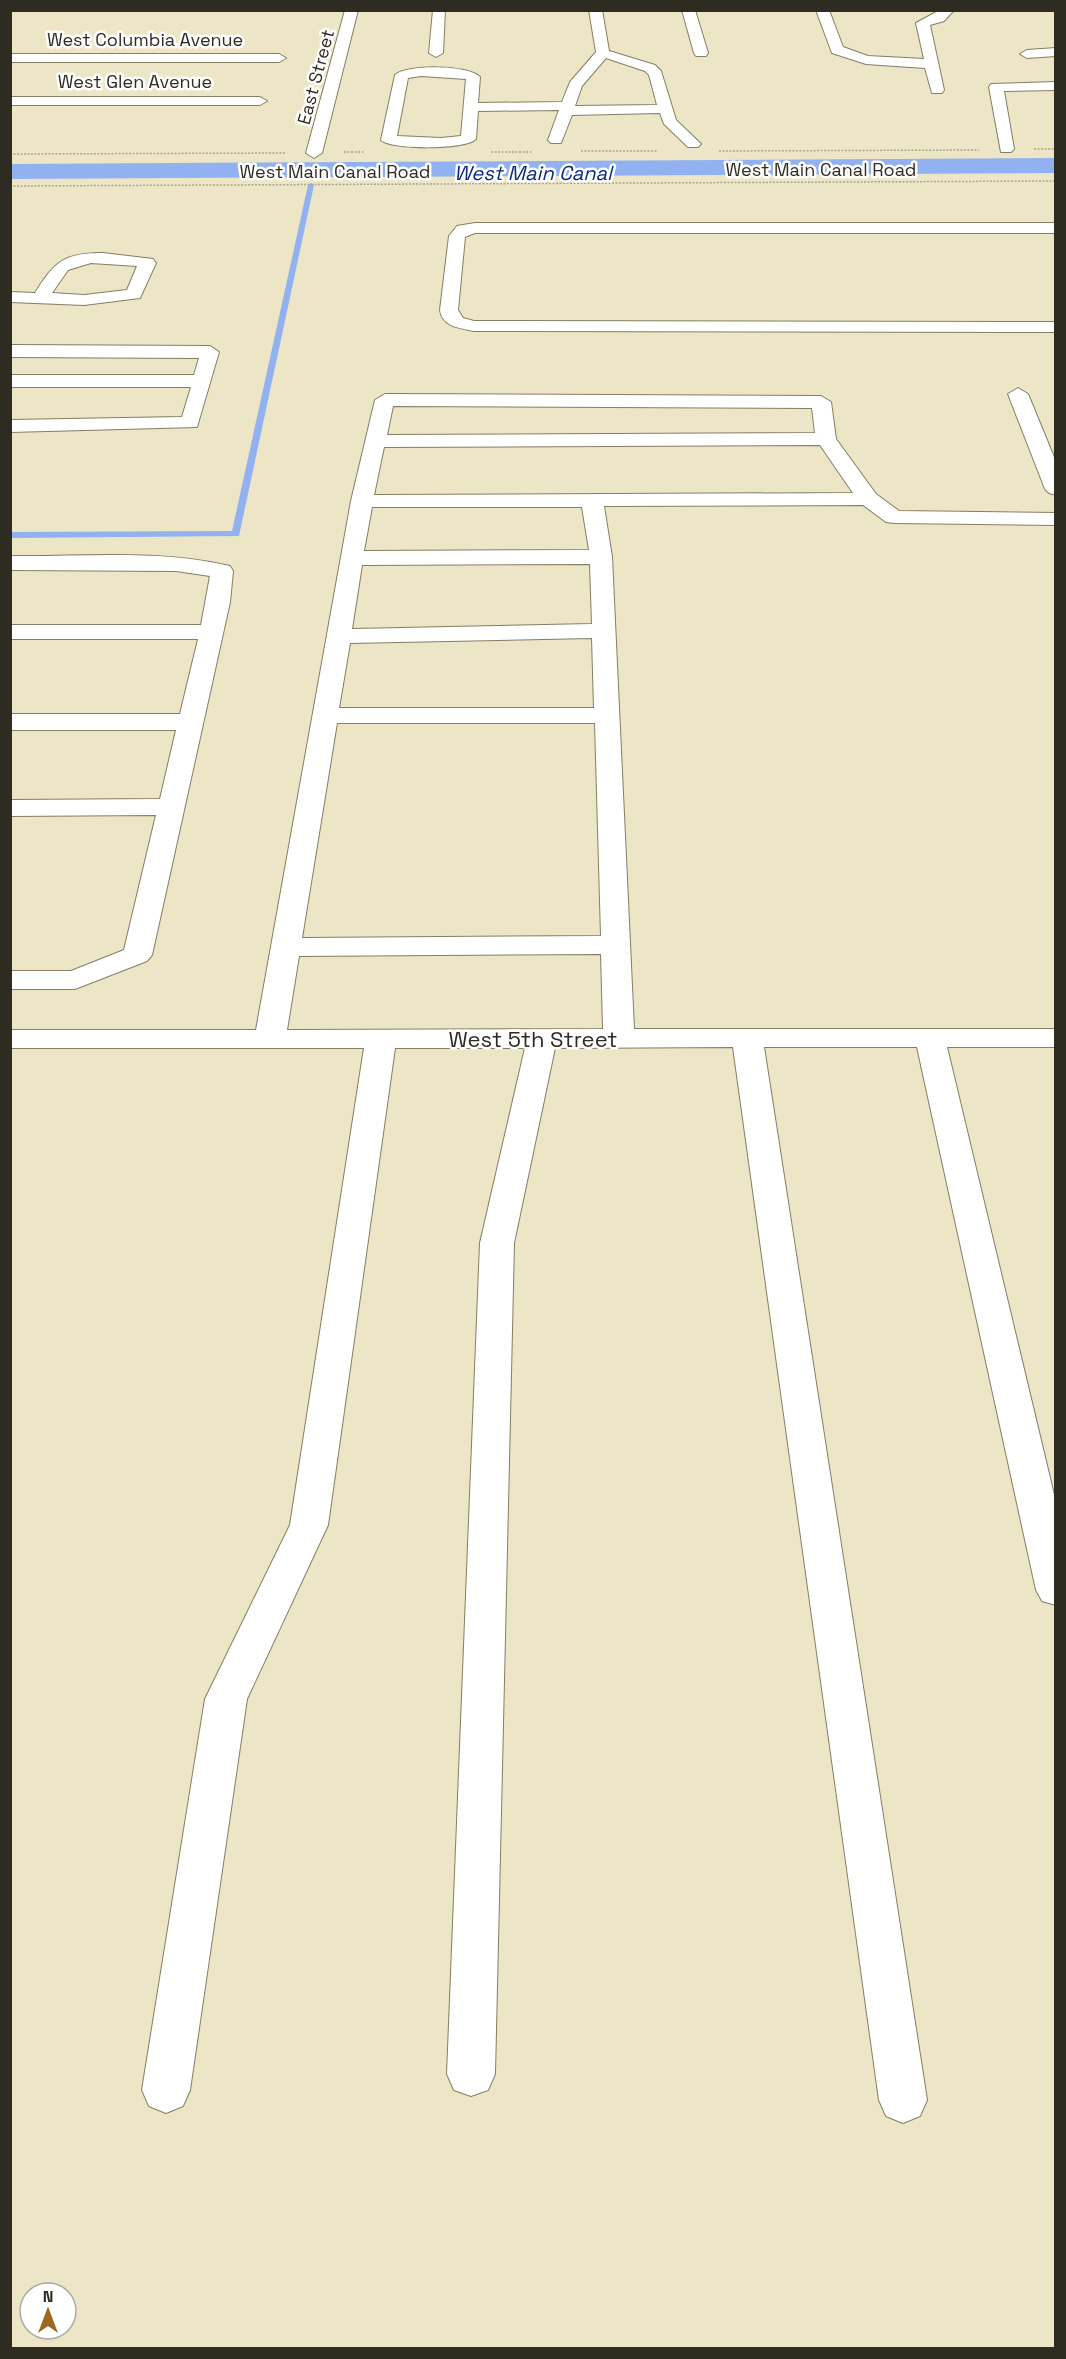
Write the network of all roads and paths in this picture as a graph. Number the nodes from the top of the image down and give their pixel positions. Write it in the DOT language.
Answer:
graph roads {
  1 [pos="352,10"];
  2 [pos="439,10"];
  3 [pos="595,10"];
  4 [pos="688,10"];
  5 [pos="822,10"];
  6 [pos="948,10"];
  7 [pos="1056,52"];
  8 [pos="436,53"];
  9 [pos="603,53"];
  10 [pos="701,53"];
  11 [pos="1028,54"];
  12 [pos="10,58"];
  13 [pos="42,58"];
  14 [pos="279,58"];
  15 [pos="931,64"];
  16 [pos="1056,86"];
  17 [pos="937,90"];
  18 [pos="11,102"];
  19 [pos="260,102"];
  20 [pos="471,107"];
  21 [pos="567,109"];
  22 [pos="666,109"];
  23 [pos="556,140"];
  24 [pos="693,144"];
  25 [pos="1006,149"];
  26 [pos="314,153"];
  27 [pos="1056,181"];
  28 [pos="10,186"];
  29 [pos="1056,228"];
  30 [pos="10,297"];
  31 [pos="40,298"];
  32 [pos="1056,327"];
  33 [pos="10,351"];
  34 [pos="10,381"];
  35 [pos="202,381"];
  36 [pos="1018,394"];
  37 [pos="10,426"];
  38 [pos="826,439"];
  39 [pos="376,441"];
  40 [pos="1056,489"];
  41 [pos="592,499"];
  42 [pos="868,499"];
  43 [pos="362,501"];
  44 [pos="1056,519"];
  45 [pos="601,557"];
  46 [pos="353,558"];
  47 [pos="10,563"];
  48 [pos="603,631"];
  49 [pos="10,632"];
  50 [pos="211,632"];
  51 [pos="339,636"];
  52 [pos="326,715"];
  53 [pos="607,716"];
  54 [pos="10,722"];
  55 [pos="190,723"];
  56 [pos="171,807"];
  57 [pos="10,808"];
  58 [pos="615,945"];
  59 [pos="286,947"];
  60 [pos="10,980"];
  61 [pos="619,1038"];
  62 [pos="747,1038"];
  63 [pos="930,1038"];
  64 [pos="1056,1038"];
  65 [pos="10,1039"];
  66 [pos="270,1039"];
  67 [pos="381,1039"];
  68 [pos="542,1039"];
  69 [pos="1056,1590"];
  70 [pos="471,2074"];
  71 [pos="166,2090"];
  72 [pos="903,2100"];
  1 -- 26 [label="street, East Street"];
  2 -- 8 [label="street"];
  3 -- 9 [label="street"];
  4 -- 10 [label="street"];
  5 -- 15 [label="street"];
  6 -- 15 [label="street"];
  7 -- 11 [label="street"];
  9 -- 21 [label="street"];
  9 -- 22 [label="street"];
  12 -- 13 [label="street, West Columbia Avenue"];
  13 -- 14 [label="street, West Columbia Avenue"];
  13 -- 18 [label="street"];
  15 -- 17 [label="street"];
  16 -- 25 [label="street"];
  18 -- 19 [label="street, West Glen Avenue"];
  20 -- 20 [label="street"];
  20 -- 21 [label="street"];
  21 -- 22 [label="street"];
  21 -- 23 [label="street"];
  22 -- 24 [label="street"];
  27 -- 28 [label="path, West Main Canal Road"];
  29 -- 32 [label="street"];
  30 -- 31 [label="street"];
  31 -- 31 [label="street"];
  33 -- 35 [label="street"];
  34 -- 35 [label="street"];
  35 -- 37 [label="street"];
  36 -- 40 [label="street"];
  38 -- 39 [label="street"];
  38 -- 39 [label="street"];
  38 -- 42 [label="street"];
  39 -- 43 [label="street"];
  41 -- 42 [label="street"];
  41 -- 43 [label="street"];
  41 -- 45 [label="street"];
  42 -- 44 [label="street"];
  43 -- 46 [label="street"];
  45 -- 46 [label="street"];
  45 -- 48 [label="street"];
  46 -- 51 [label="street"];
  47 -- 50 [label="street"];
  48 -- 51 [label="street"];
  48 -- 53 [label="street"];
  49 -- 50 [label="street"];
  50 -- 55 [label="street"];
  51 -- 52 [label="street"];
  52 -- 53 [label="street"];
  52 -- 59 [label="street"];
  53 -- 58 [label="street"];
  54 -- 55 [label="street"];
  55 -- 56 [label="street"];
  56 -- 57 [label="street"];
  56 -- 60 [label="street"];
  58 -- 59 [label="street"];
  58 -- 61 [label="street"];
  59 -- 66 [label="street"];
  61 -- 62 [label="street, West 5th Street"];
  61 -- 68 [label="street, West 5th Street"];
  62 -- 63 [label="street, West 5th Street"];
  62 -- 72 [label="street"];
  63 -- 64 [label="street, West 5th Street"];
  63 -- 69 [label="street"];
  65 -- 66 [label="street, West 5th Street"];
  66 -- 67 [label="street, West 5th Street"];
  67 -- 68 [label="street, West 5th Street"];
  67 -- 71 [label="street"];
  68 -- 70 [label="street"];
}
